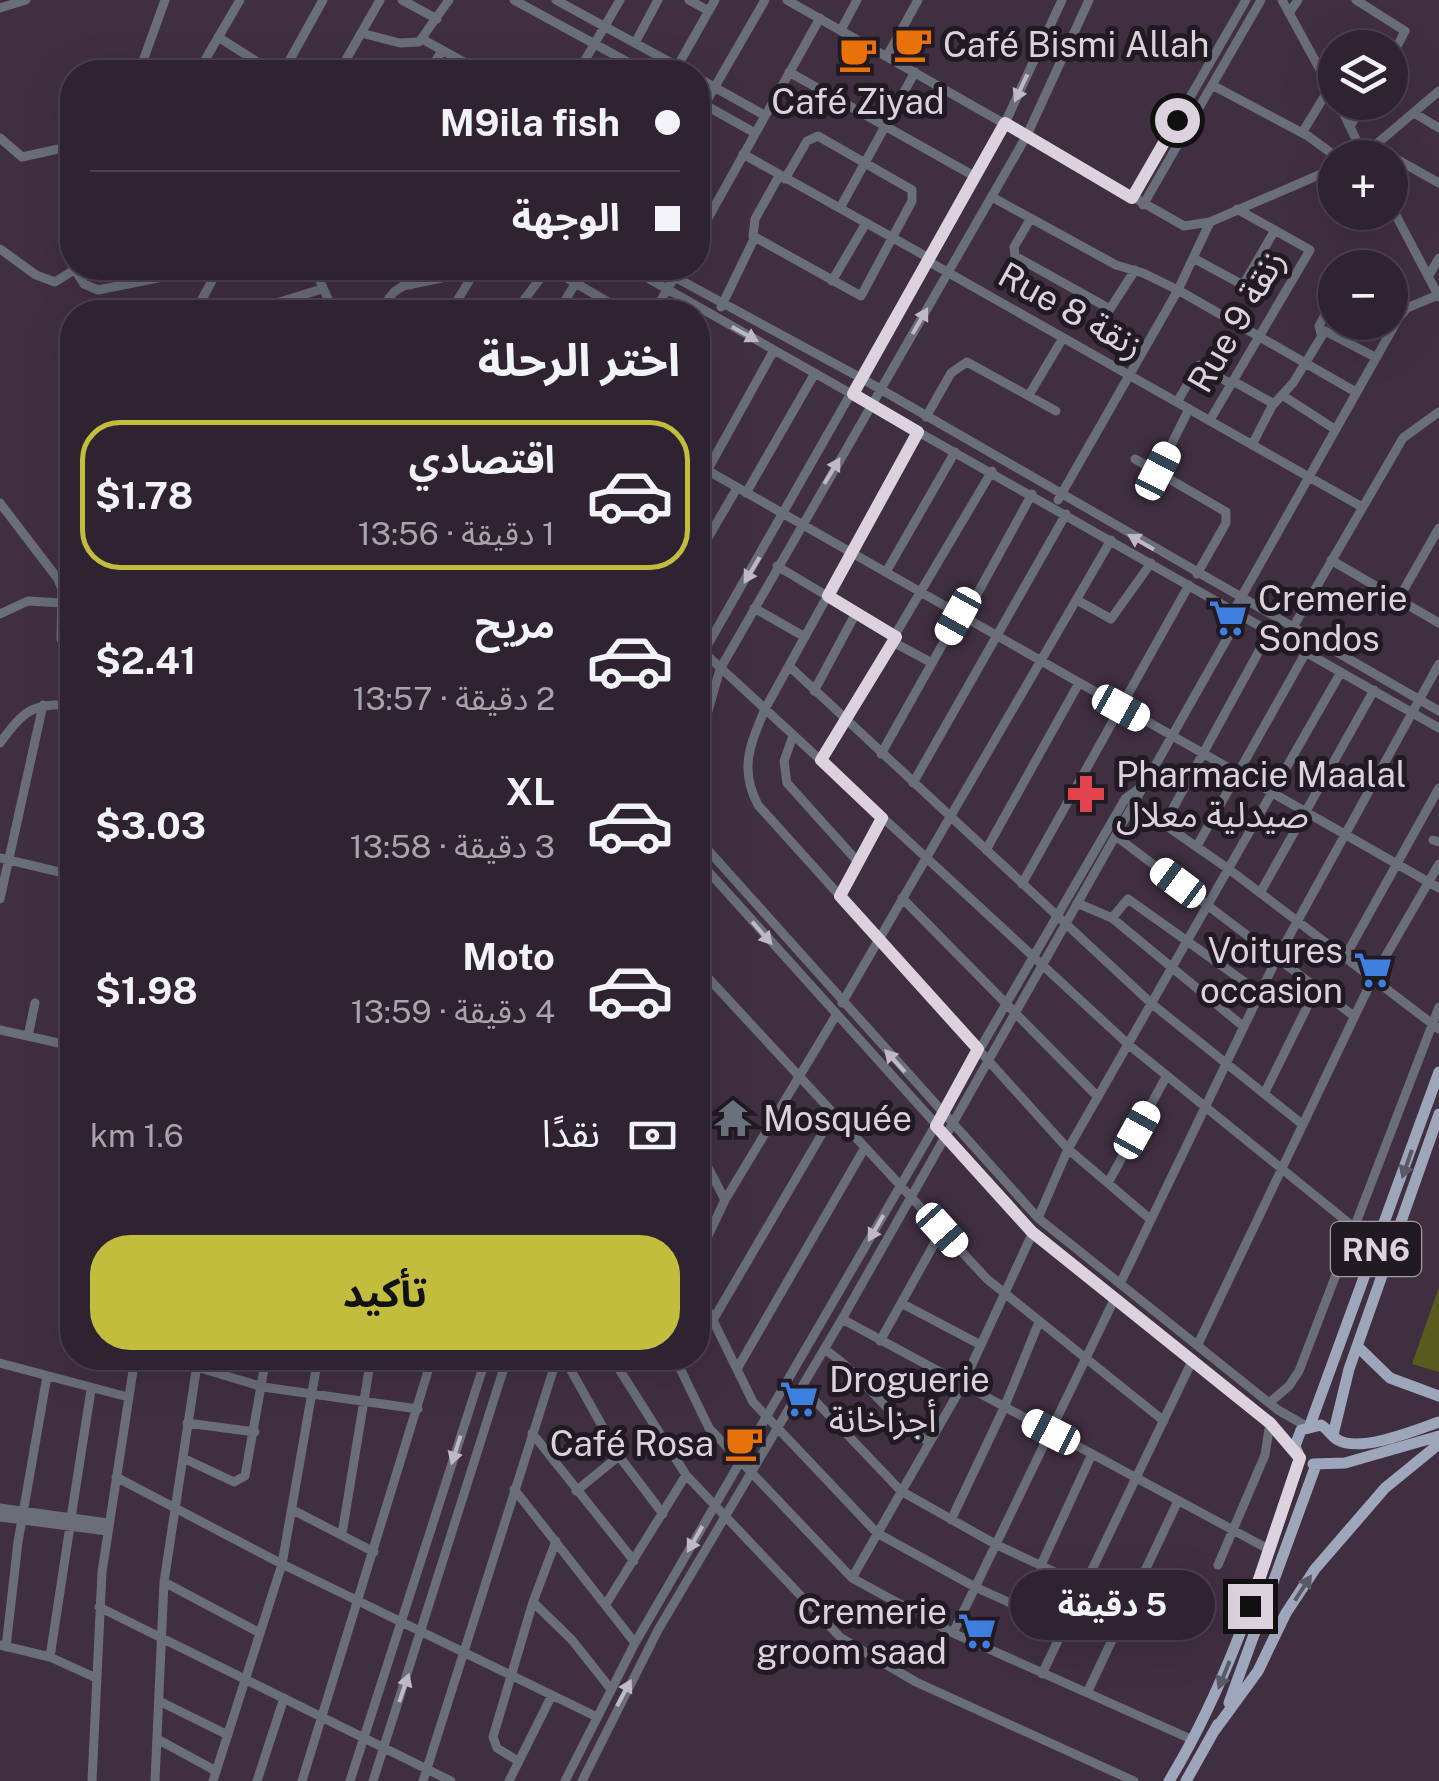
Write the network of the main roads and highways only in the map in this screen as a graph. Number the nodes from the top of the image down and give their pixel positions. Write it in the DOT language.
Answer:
graph roads {
  1 [pos="1439,1072"];
  2 [pos="1439,1114"];
  3 [pos="1357,1346"];
  4 [pos="1439,1396"];
  5 [pos="1439,1422"];
  6 [pos="1308,1426"];
  7 [pos="1334,1437"];
  8 [pos="1439,1440"];
  9 [pos="1298,1455"];
  10 [pos="1320,1463"];
  11 [pos="1215,1730"];
  12 [pos="1169,1781"];
  13 [pos="1186,1781"];
  1 -- 6 [label="main road, RN6, one-way"];
  2 -- 3 [label="main road, RN6"];
  3 -- 4 [label="main road"];
  3 -- 7 [label="main road, RN6"];
  5 -- 7 [label="main road"];
  6 -- 7 [label="main road"];
  6 -- 9 [label="main road, RN6"];
  7 -- 10 [label="main road, RN6"];
  8 -- 10 [label="main road"];
  11 -- 8 [label="main road, one-way"];
  9 -- 10 [label="main road"];
  9 -- 12 [label="main road, RN6, one-way"];
  10 -- 11 [label="main road, RN6"];
  11 -- 13 [label="main road, RN6"];
}
